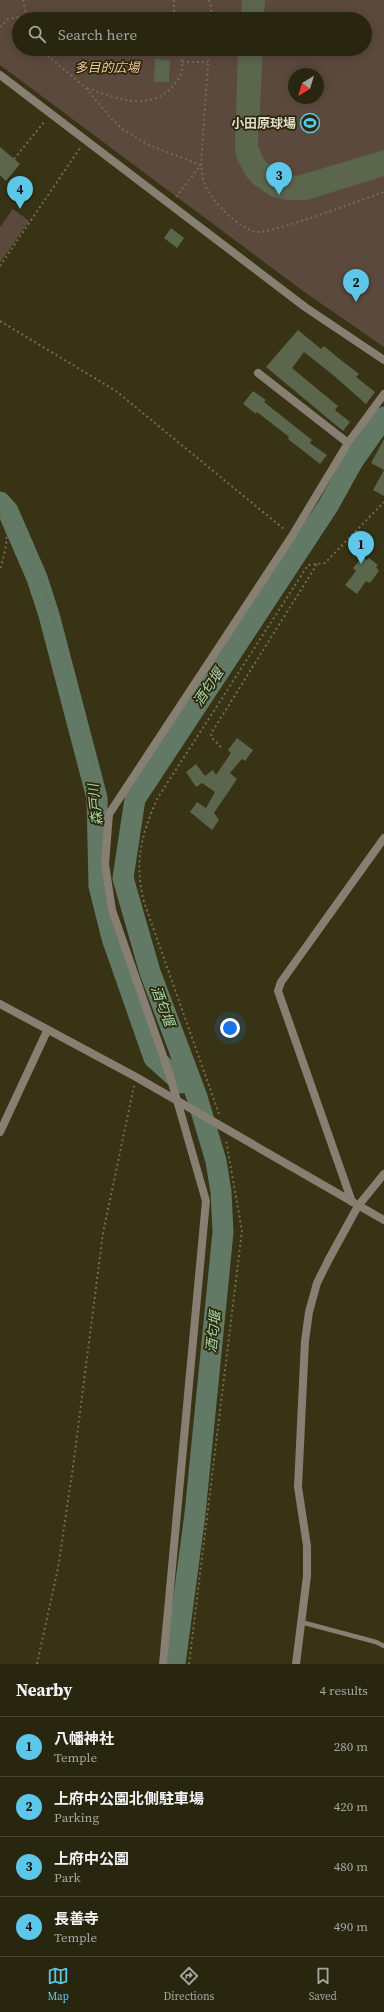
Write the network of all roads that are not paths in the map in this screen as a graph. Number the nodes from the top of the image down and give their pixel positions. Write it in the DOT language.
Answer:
graph roads {
  1 [pos="0,74"];
  2 [pos="384,360"];
  3 [pos="258,373"];
  4 [pos="384,394"];
  5 [pos="348,443"];
  6 [pos="384,838"];
  7 [pos="0,1004"];
  8 [pos="47,1031"];
  9 [pos="176,1101"];
  10 [pos="0,1132"];
  11 [pos="384,1174"];
  12 [pos="355,1204"];
  13 [pos="384,1220"];
  14 [pos="301,1622"];
  15 [pos="384,1646"];
  16 [pos="163,1664"];
  17 [pos="296,1664"];
  1 -- 2 [label="street"];
  3 -- 5 [label="street"];
  4 -- 5 [label="street"];
  5 -- 9 [label="street"];
  6 -- 12 [label="street"];
  7 -- 8 [label="street"];
  8 -- 9 [label="street"];
  8 -- 10 [label="street"];
  9 -- 12 [label="street"];
  9 -- 16 [label="street"];
  11 -- 12 [label="street"];
  12 -- 13 [label="street"];
  12 -- 14 [label="street"];
  14 -- 15 [label="lane"];
  14 -- 17 [label="street"];
}
